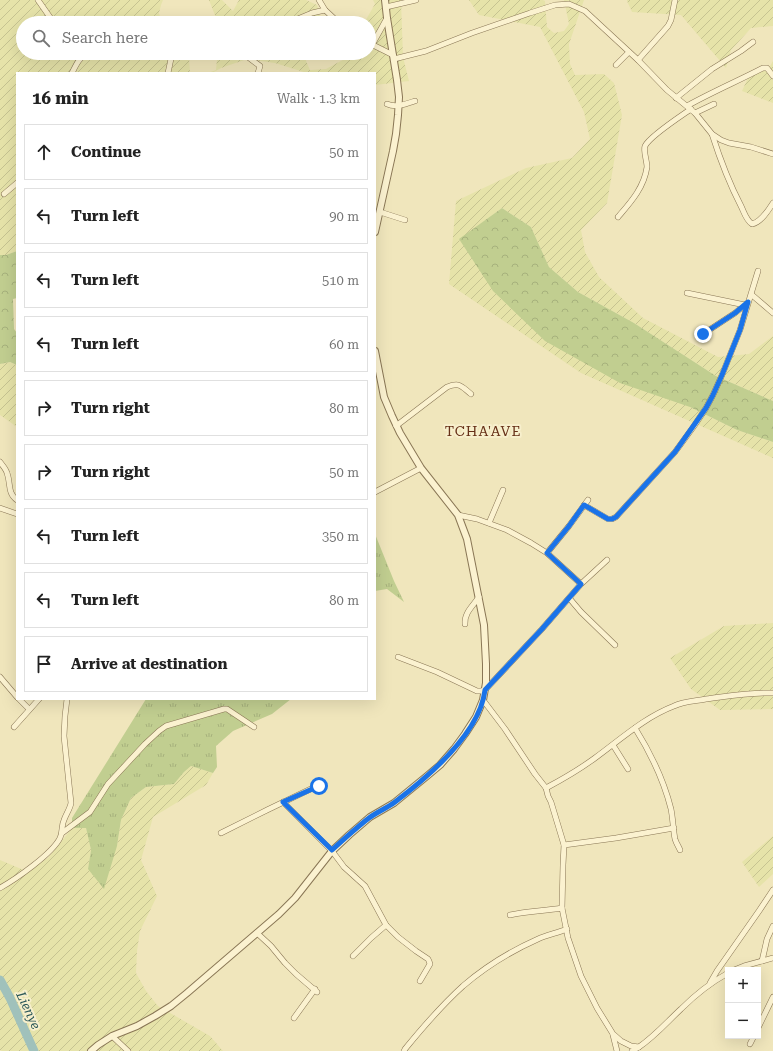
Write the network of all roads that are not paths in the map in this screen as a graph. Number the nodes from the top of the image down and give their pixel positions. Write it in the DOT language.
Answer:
graph roads {
  1 [pos="38,0"];
  2 [pos="319,0"];
  3 [pos="416,0"];
  4 [pos="675,0"];
  5 [pos="386,3"];
  6 [pos="325,10"];
  7 [pos="49,16"];
  8 [pos="307,16"];
  9 [pos="331,16"];
  10 [pos="387,18"];
  11 [pos="376,35"];
  12 [pos="752,42"];
  13 [pos="376,47"];
  14 [pos="629,52"];
  15 [pos="393,57"];
  16 [pos="79,60"];
  17 [pos="171,60"];
  18 [pos="252,60"];
  19 [pos="638,60"];
  20 [pos="616,65"];
  21 [pos="73,72"];
  22 [pos="168,72"];
  23 [pos="258,72"];
  24 [pos="773,76"];
  25 [pos="676,98"];
  26 [pos="415,101"];
  27 [pos="387,104"];
  28 [pos="714,104"];
  29 [pos="398,106"];
  30 [pos="691,109"];
  31 [pos="712,134"];
  32 [pos="773,154"];
  33 [pos="16,185"];
  34 [pos="4,194"];
  35 [pos="773,203"];
  36 [pos="380,212"];
  37 [pos="618,218"];
  38 [pos="405,220"];
  39 [pos="376,228"];
  40 [pos="758,271"];
  41 [pos="687,293"];
  42 [pos="752,295"];
  43 [pos="746,304"];
  44 [pos="773,313"];
  45 [pos="703,334"];
  46 [pos="376,357"];
  47 [pos="471,394"];
  48 [pos="396,426"];
  49 [pos="0,462"];
  50 [pos="421,468"];
  51 [pos="503,490"];
  52 [pos="376,491"];
  53 [pos="16,499"];
  54 [pos="588,500"];
  55 [pos="584,505"];
  56 [pos="0,508"];
  57 [pos="16,514"];
  58 [pos="458,515"];
  59 [pos="489,523"];
  60 [pos="547,553"];
  61 [pos="607,560"];
  62 [pos="581,584"];
  63 [pos="479,597"];
  64 [pos="570,598"];
  65 [pos="465,624"];
  66 [pos="615,645"];
  67 [pos="398,658"];
  68 [pos="0,677"];
  69 [pos="485,690"];
  70 [pos="773,693"];
  71 [pos="16,696"];
  72 [pos="20,700"];
  73 [pos="37,700"];
  74 [pos="67,700"];
  75 [pos="484,700"];
  76 [pos="29,709"];
  77 [pos="14,727"];
  78 [pos="254,727"];
  79 [pos="635,728"];
  80 [pos="613,744"];
  81 [pos="628,769"];
  82 [pos="319,786"];
  83 [pos="546,788"];
  84 [pos="283,802"];
  85 [pos="674,828"];
  86 [pos="62,833"];
  87 [pos="221,833"];
  88 [pos="564,846"];
  89 [pos="332,850"];
  90 [pos="680,850"];
  91 [pos="0,888"];
  92 [pos="773,890"];
  93 [pos="562,908"];
  94 [pos="510,914"];
  95 [pos="386,926"];
  96 [pos="773,926"];
  97 [pos="567,930"];
  98 [pos="257,933"];
  99 [pos="354,956"];
  100 [pos="773,958"];
  101 [pos="762,961"];
  102 [pos="743,967"];
  103 [pos="725,975"];
  104 [pos="420,981"];
  105 [pos="708,985"];
  106 [pos="773,997"];
  107 [pos="294,1018"];
  108 [pos="761,1022"];
  109 [pos="613,1034"];
  110 [pos="112,1036"];
  111 [pos="752,1039"];
  112 [pos="750,1044"];
  113 [pos="639,1047"];
  114 [pos="91,1051"];
  115 [pos="128,1051"];
  116 [pos="404,1051"];
  117 [pos="617,1051"];
  118 [pos="632,1051"];
  1 -- 7 [label="street"];
  2 -- 6 [label="street"];
  3 -- 5 [label="street"];
  4 -- 19 [label="street"];
  5 -- 10 [label="street"];
  6 -- 8 [label="street"];
  6 -- 9 [label="street"];
  10 -- 11 [label="street"];
  10 -- 15 [label="street"];
  12 -- 25 [label="street"];
  13 -- 15 [label="street"];
  14 -- 15 [label="street"];
  14 -- 19 [label="street"];
  14 -- 20 [label="street"];
  15 -- 29 [label="street"];
  16 -- 21 [label="street"];
  17 -- 22 [label="street"];
  18 -- 23 [label="street"];
  19 -- 25 [label="street"];
  24 -- 30 [label="street"];
  25 -- 30 [label="street"];
  26 -- 29 [label="street"];
  27 -- 29 [label="street"];
  28 -- 30 [label="street"];
  29 -- 36 [label="street"];
  30 -- 31 [label="street"];
  30 -- 37 [label="street"];
  31 -- 32 [label="street"];
  31 -- 35 [label="street"];
  33 -- 34 [label="street"];
  36 -- 38 [label="street"];
  36 -- 39 [label="street"];
  40 -- 42 [label="street"];
  41 -- 43 [label="street"];
  42 -- 43 [label="street"];
  42 -- 44 [label="street"];
  43 -- 45 [label="street"];
  43 -- 55 [label="street"];
  46 -- 48 [label="street"];
  47 -- 48 [label="street"];
  48 -- 50 [label="street"];
  49 -- 53 [label="street"];
  50 -- 52 [label="street"];
  50 -- 58 [label="street"];
  51 -- 59 [label="street"];
  54 -- 55 [label="street"];
  55 -- 60 [label="street"];
  56 -- 57 [label="street"];
  58 -- 59 [label="street"];
  58 -- 63 [label="street"];
  59 -- 60 [label="street"];
  60 -- 62 [label="street"];
  61 -- 62 [label="street"];
  62 -- 64 [label="street"];
  63 -- 65 [label="street"];
  63 -- 69 [label="street"];
  64 -- 66 [label="street"];
  64 -- 69 [label="street"];
  67 -- 69 [label="street"];
  68 -- 71 [label="street"];
  69 -- 75 [label="street"];
  70 -- 79 [label="street"];
  72 -- 76 [label="street"];
  73 -- 76 [label="street"];
  74 -- 86 [label="street"];
  75 -- 83 [label="street"];
  75 -- 89 [label="street"];
  76 -- 77 [label="street"];
  78 -- 86 [label="street"];
  79 -- 80 [label="street"];
  79 -- 85 [label="street"];
  80 -- 81 [label="street"];
  80 -- 83 [label="street"];
  82 -- 84 [label="street"];
  83 -- 88 [label="street"];
  84 -- 87 [label="street"];
  84 -- 89 [label="street"];
  85 -- 88 [label="street"];
  85 -- 90 [label="street"];
  86 -- 91 [label="street"];
  88 -- 93 [label="street"];
  89 -- 95 [label="street"];
  89 -- 98 [label="street"];
  92 -- 105 [label="street"];
  93 -- 94 [label="street"];
  93 -- 97 [label="street"];
  95 -- 99 [label="street"];
  95 -- 104 [label="street"];
  96 -- 101 [label="street"];
  97 -- 109 [label="street"];
  97 -- 116 [label="street"];
  98 -- 107 [label="street"];
  98 -- 110 [label="street"];
  100 -- 101 [label="street"];
  101 -- 102 [label="street"];
  103 -- 105 [label="street"];
  105 -- 113 [label="street"];
  106 -- 108 [label="street"];
  109 -- 113 [label="street"];
  109 -- 117 [label="street"];
  110 -- 114 [label="street"];
  110 -- 115 [label="street"];
  111 -- 112 [label="street"];
  113 -- 118 [label="street"];
}
